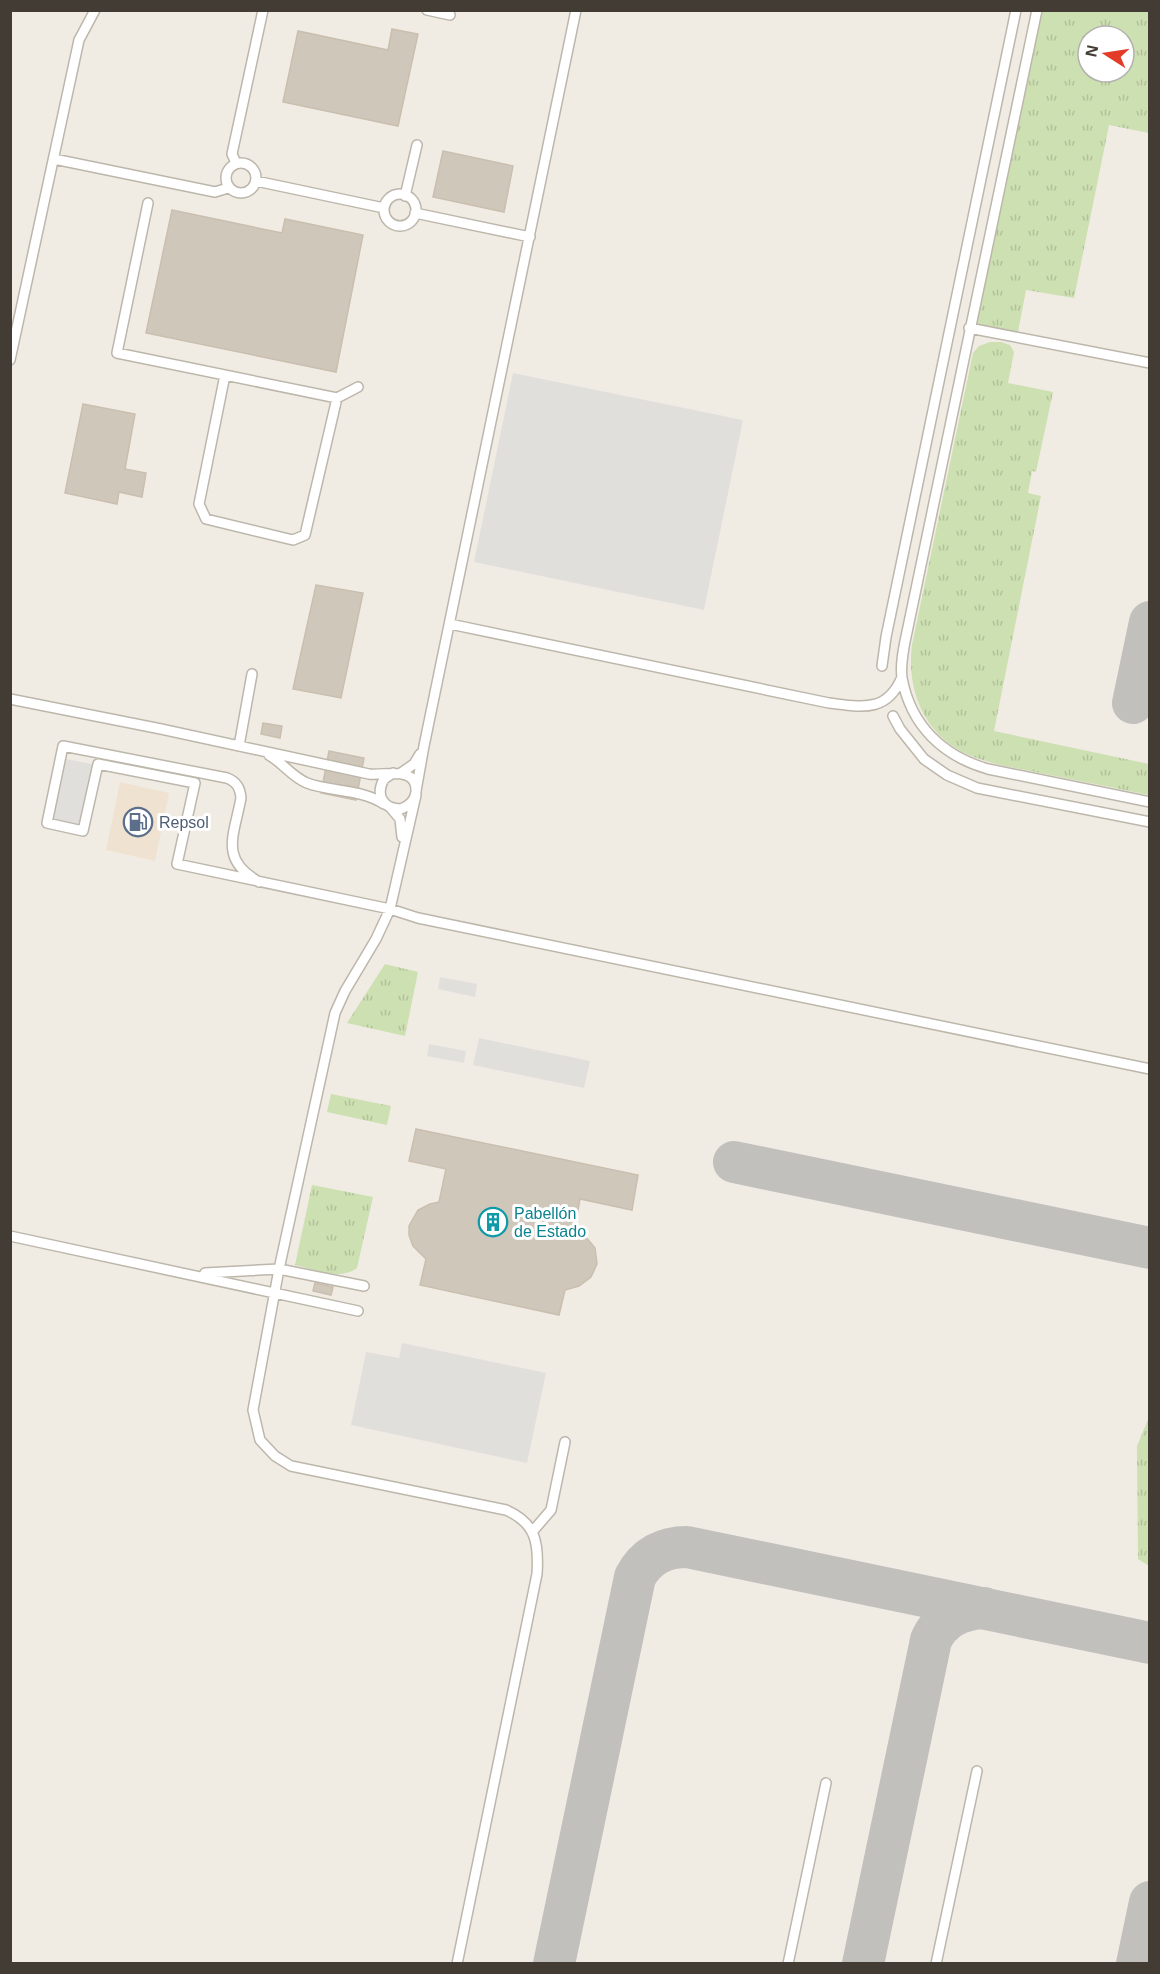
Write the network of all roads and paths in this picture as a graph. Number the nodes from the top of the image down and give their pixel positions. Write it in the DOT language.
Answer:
graph roads {
  1 [pos="95,10"];
  2 [pos="263,10"];
  3 [pos="427,10"];
  4 [pos="576,10"];
  5 [pos="1016,10"];
  6 [pos="1037,10"];
  7 [pos="450,15"];
  8 [pos="417,145"];
  9 [pos="54,159"];
  10 [pos="236,163"];
  11 [pos="256,182"];
  12 [pos="228,188"];
  13 [pos="405,196"];
  14 [pos="148,203"];
  15 [pos="384,208"];
  16 [pos="415,213"];
  17 [pos="530,237"];
  18 [pos="969,328"];
  19 [pos="10,360"];
  20 [pos="1149,363"];
  21 [pos="225,375"];
  22 [pos="358,387"];
  23 [pos="337,398"];
  24 [pos="450,624"];
  25 [pos="882,666"];
  26 [pos="252,674"];
  27 [pos="902,677"];
  28 [pos="10,699"];
  29 [pos="893,716"];
  30 [pos="239,746"];
  31 [pos="424,746"];
  32 [pos="262,751"];
  33 [pos="397,773"];
  34 [pos="416,793"];
  35 [pos="1149,802"];
  36 [pos="388,807"];
  37 [pos="1149,810"];
  38 [pos="1148,822"];
  39 [pos="402,851"];
  40 [pos="259,882"];
  41 [pos="390,909"];
  42 [pos="1149,1069"];
  43 [pos="10,1236"];
  44 [pos="279,1269"];
  45 [pos="194,1274"];
  46 [pos="364,1286"];
  47 [pos="275,1292"];
  48 [pos="358,1311"];
  49 [pos="565,1442"];
  50 [pos="532,1532"];
  51 [pos="976,1771"];
  52 [pos="826,1784"];
  53 [pos="457,1964"];
  54 [pos="789,1964"];
  55 [pos="936,1964"];
  1 -- 9 [label="lane"];
  2 -- 10 [label="lane"];
  3 -- 7 [label="lane"];
  4 -- 17 [label="lane"];
  5 -- 25 [label="lane"];
  6 -- 18 [label="lane"];
  8 -- 13 [label="lane"];
  9 -- 12 [label="lane"];
  9 -- 19 [label="lane"];
  10 -- 11 [label="lane"];
  10 -- 12 [label="lane"];
  11 -- 12 [label="lane"];
  11 -- 15 [label="lane"];
  13 -- 15 [label="lane"];
  13 -- 16 [label="lane"];
  14 -- 21 [label="lane"];
  15 -- 16 [label="lane"];
  16 -- 17 [label="lane"];
  17 -- 24 [label="lane"];
  18 -- 20 [label="lane"];
  18 -- 27 [label="lane"];
  21 -- 23 [label="lane"];
  21 -- 23 [label="lane"];
  22 -- 23 [label="lane"];
  24 -- 27 [label="lane"];
  24 -- 31 [label="lane"];
  26 -- 30 [label="lane"];
  27 -- 35 [label="lane"];
  28 -- 30 [label="lane"];
  29 -- 38 [label="lane"];
  30 -- 32 [label="lane"];
  31 -- 33 [label="lane"];
  31 -- 34 [label="lane"];
  32 -- 33 [label="lane"];
  32 -- 36 [label="lane"];
  33 -- 34 [label="lane"];
  33 -- 36 [label="lane"];
  34 -- 36 [label="lane"];
  34 -- 39 [label="lane"];
  36 -- 39 [label="lane"];
  37 -- 38 [label="lane"];
  39 -- 41 [label="lane"];
  40 -- 40 [label="lane"];
  40 -- 41 [label="lane"];
  41 -- 42 [label="lane"];
  41 -- 44 [label="lane"];
  43 -- 45 [label="lane"];
  44 -- 45 [label="lane"];
  44 -- 46 [label="lane"];
  44 -- 47 [label="lane"];
  45 -- 47 [label="lane"];
  47 -- 48 [label="lane"];
  47 -- 50 [label="lane"];
  49 -- 50 [label="lane"];
  50 -- 53 [label="lane"];
  51 -- 55 [label="lane"];
  52 -- 54 [label="lane"];
}
